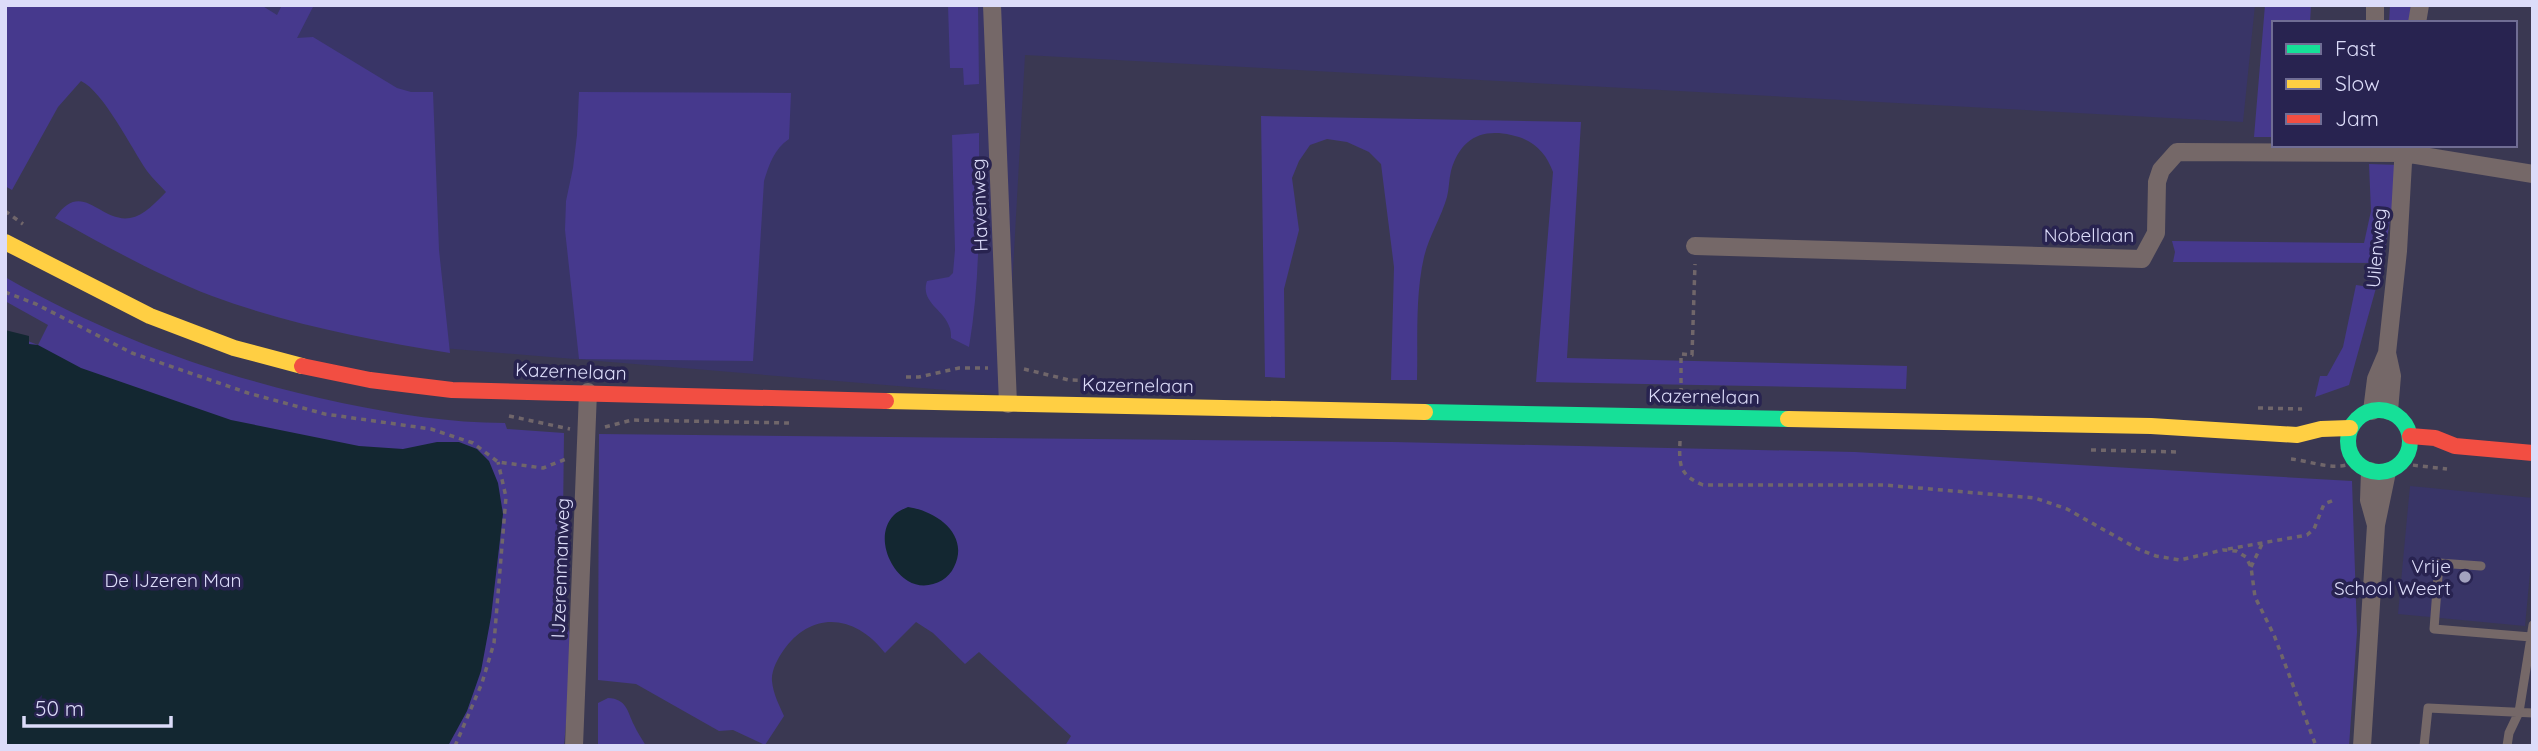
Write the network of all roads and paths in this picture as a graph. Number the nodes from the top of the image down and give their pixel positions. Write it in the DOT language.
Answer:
graph roads {
  1 [pos="992,5"];
  2 [pos="2404,149"];
  3 [pos="2533,174"];
  4 [pos="5,211"];
  5 [pos="31,231"];
  6 [pos="5,242"];
  7 [pos="1695,246"];
  8 [pos="5,292"];
  9 [pos="1005,368"];
  10 [pos="905,377"];
  11 [pos="1111,381"];
  12 [pos="588,392"];
  13 [pos="1681,393"];
  14 [pos="1008,404"];
  15 [pos="2381,411"];
  16 [pos="2349,436"];
  17 [pos="1680,441"];
  18 [pos="584,452"];
  19 [pos="2533,453"];
  20 [pos="2388,459"];
  21 [pos="498,462"];
  22 [pos="2323,465"];
  23 [pos="2427,467"];
  24 [pos="2334,500"];
  25 [pos="2263,543"];
  26 [pos="2223,550"];
  27 [pos="2481,566"];
  28 [pos="2251,567"];
  29 [pos="2533,625"];
  30 [pos="2531,637"];
  31 [pos="2519,712"];
  32 [pos="2533,713"];
  33 [pos="455,746"];
  34 [pos="575,746"];
  35 [pos="2316,746"];
  36 [pos="2362,746"];
  37 [pos="2424,746"];
  38 [pos="2507,746"];
  1 -- 9 [label="street, Havenweg"];
  2 -- 3 [label="street"];
  2 -- 7 [label="street, Nobellaan"];
  2 -- 15 [label="street, Uilenweg"];
  4 -- 5 [label="path"];
  6 -- 12 [label="street, Kazernelaan"];
  7 -- 13 [label="path"];
  8 -- 21 [label="path"];
  9 -- 10 [label="path, Kazernelaan"];
  9 -- 11 [label="path, Kazernelaan"];
  9 -- 14 [label="street, Havenweg"];
  12 -- 14 [label="street, Kazernelaan"];
  12 -- 18 [label="street, IJzerenmanweg"];
  14 -- 16 [label="street, Kazernelaan"];
  15 -- 16 [label="street"];
  15 -- 20 [label="street"];
  16 -- 20 [label="street"];
  17 -- 26 [label="path"];
  18 -- 21 [label="path"];
  18 -- 34 [label="street, IJzerenmanweg"];
  19 -- 20 [label="street"];
  20 -- 22 [label="path"];
  20 -- 23 [label="path"];
  20 -- 36 [label="street"];
  21 -- 33 [label="path"];
  24 -- 25 [label="path"];
  25 -- 26 [label="path"];
  25 -- 28 [label="path"];
  26 -- 28 [label="path"];
  27 -- 30 [label="lane"];
  28 -- 35 [label="path"];
  29 -- 30 [label="lane"];
  30 -- 31 [label="lane"];
  31 -- 32 [label="lane"];
  31 -- 37 [label="lane"];
  31 -- 38 [label="lane"];
}
